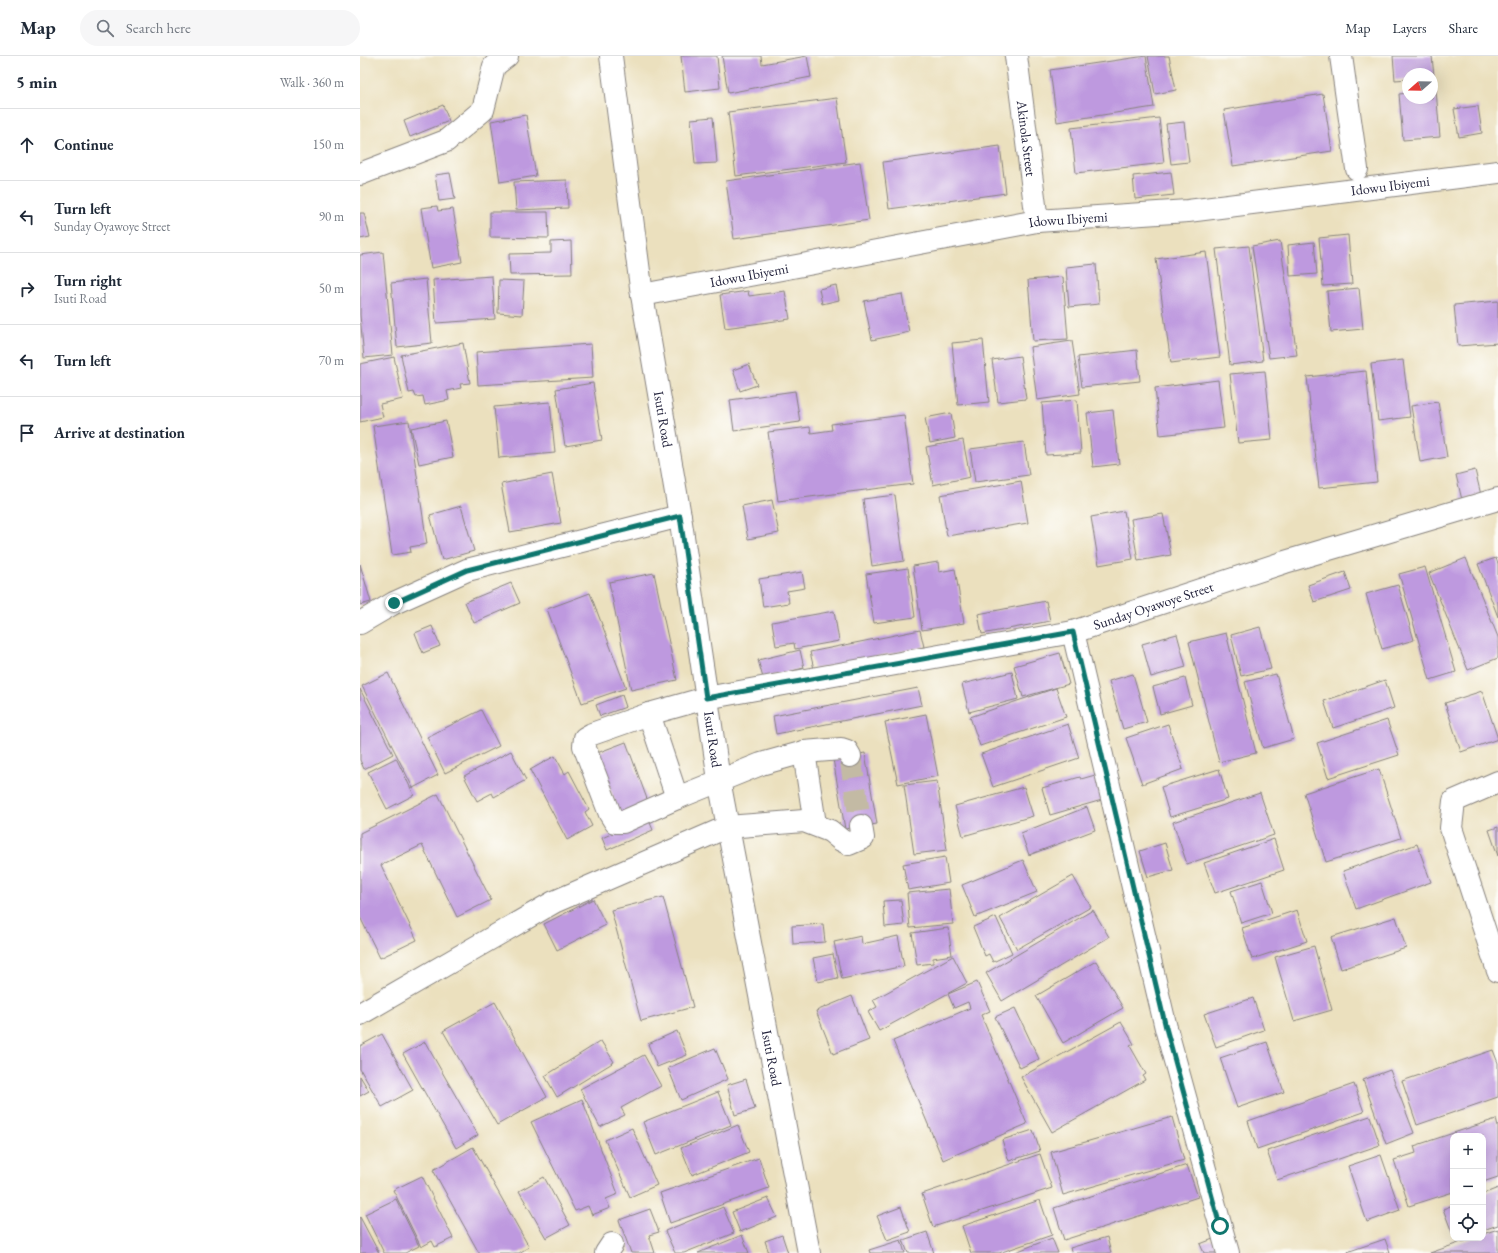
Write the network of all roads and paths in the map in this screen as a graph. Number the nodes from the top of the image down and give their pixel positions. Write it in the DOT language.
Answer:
graph roads {
  1 [pos="507,56"];
  2 [pos="611,56"];
  3 [pos="1016,56"];
  4 [pos="1341,56"];
  5 [pos="1357,169"];
  6 [pos="1498,172"];
  7 [pos="360,174"];
  8 [pos="1037,221"];
  9 [pos="642,295"];
  10 [pos="1498,498"];
  11 [pos="680,516"];
  12 [pos="360,623"];
  13 [pos="1073,632"];
  14 [pos="706,698"];
  15 [pos="649,714"];
  16 [pos="804,752"];
  17 [pos="850,756"];
  18 [pos="719,780"];
  19 [pos="1498,782"];
  20 [pos="677,798"];
  21 [pos="815,824"];
  22 [pos="861,826"];
  23 [pos="727,827"];
  24 [pos="1498,971"];
  25 [pos="360,1014"];
  26 [pos="809,1253"];
  27 [pos="1228,1253"];
  1 -- 7 [label="street"];
  2 -- 9 [label="street, Isuti Road"];
  3 -- 8 [label="street, Akinola Street"];
  4 -- 5 [label="street"];
  6 -- 8 [label="street, Idowu Ibiyemi"];
  8 -- 9 [label="street, Idowu Ibiyemi"];
  9 -- 11 [label="street, Isuti Road"];
  10 -- 13 [label="street, Sunday Oyawoye Street"];
  11 -- 12 [label="street"];
  11 -- 14 [label="street, Isuti Road"];
  13 -- 14 [label="street, Sunday Oyawoye Street"];
  13 -- 27 [label="street"];
  14 -- 15 [label="street, Sunday Oyawoye Street"];
  14 -- 18 [label="street, Isuti Road"];
  15 -- 20 [label="street"];
  15 -- 20 [label="street, Sunday Oyawoye Street"];
  16 -- 17 [label="street"];
  16 -- 18 [label="street"];
  16 -- 21 [label="street"];
  18 -- 20 [label="street"];
  18 -- 23 [label="street, Isuti Road"];
  19 -- 24 [label="street"];
  21 -- 22 [label="street"];
  21 -- 23 [label="street"];
  23 -- 25 [label="street"];
  23 -- 26 [label="street, Isuti Road"];
}
